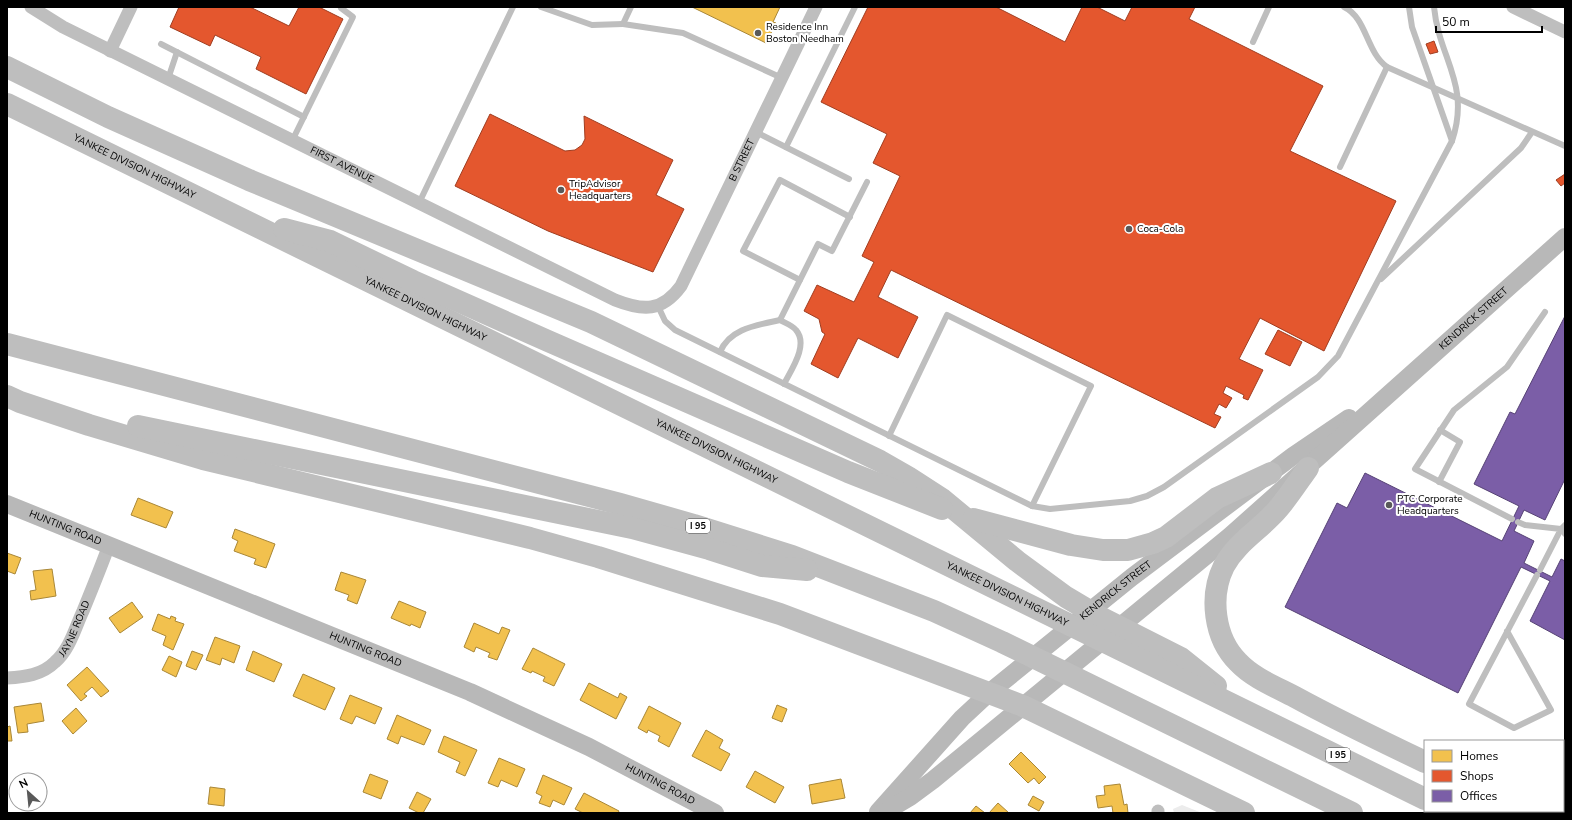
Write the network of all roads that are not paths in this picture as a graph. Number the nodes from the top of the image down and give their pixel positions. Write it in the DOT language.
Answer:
graph roads {
  1 [pos="30,7"];
  2 [pos="131,7"];
  3 [pos="513,7"];
  4 [pos="541,7"];
  5 [pos="631,7"];
  6 [pos="816,7"];
  7 [pos="855,7"];
  8 [pos="1269,7"];
  9 [pos="1344,7"];
  10 [pos="1409,7"];
  11 [pos="1434,7"];
  12 [pos="1513,7"];
  13 [pos="340,8"];
  14 [pos="623,24"];
  15 [pos="1565,32"];
  16 [pos="1252,42"];
  17 [pos="161,44"];
  18 [pos="110,51"];
  19 [pos="178,52"];
  20 [pos="7,67"];
  21 [pos="1387,67"];
  22 [pos="782,78"];
  23 [pos="168,80"];
  24 [pos="1433,87"];
  25 [pos="1459,99"];
  26 [pos="7,104"];
  27 [pos="304,117"];
  28 [pos="756,132"];
  29 [pos="1532,132"];
  30 [pos="292,141"];
  31 [pos="1452,141"];
  32 [pos="1565,146"];
  33 [pos="786,147"];
  34 [pos="1340,167"];
  35 [pos="849,179"];
  36 [pos="867,182"];
  37 [pos="419,203"];
  38 [pos="236,216"];
  39 [pos="850,217"];
  40 [pos="1565,237"];
  41 [pos="800,280"];
  42 [pos="1377,283"];
  43 [pos="658,306"];
  44 [pos="1545,312"];
  45 [pos="780,320"];
  46 [pos="7,344"];
  47 [pos="720,352"];
  48 [pos="784,384"];
  49 [pos="7,392"];
  50 [pos="7,396"];
  51 [pos="1381,399"];
  52 [pos="1440,430"];
  53 [pos="889,436"];
  54 [pos="1308,468"];
  55 [pos="1271,473"];
  56 [pos="1439,482"];
  57 [pos="7,504"];
  58 [pos="1032,506"];
  59 [pos="1564,530"];
  60 [pos="110,545"];
  61 [pos="839,573"];
  62 [pos="1507,631"];
  63 [pos="7,678"];
  64 [pos="998,686"];
  65 [pos="1028,702"];
  66 [pos="1250,712"];
  67 [pos="1424,762"];
  68 [pos="1424,798"];
  69 [pos="715,813"];
  70 [pos="877,813"];
  71 [pos="883,813"];
  72 [pos="1244,813"];
  73 [pos="1352,813"];
  1 -- 18 [label="street, FIRST AVENUE"];
  2 -- 18 [label="street"];
  3 -- 37 [label="lane"];
  4 -- 14 [label="lane"];
  5 -- 14 [label="lane"];
  6 -- 22 [label="street, B STREET"];
  7 -- 33 [label="lane"];
  8 -- 16 [label="lane"];
  9 -- 21 [label="lane"];
  10 -- 24 [label="lane"];
  11 -- 25 [label="lane"];
  12 -- 15 [label="street"];
  13 -- 27 [label="lane"];
  14 -- 22 [label="lane"];
  17 -- 19 [label="lane"];
  18 -- 23 [label="street, FIRST AVENUE"];
  19 -- 23 [label="lane"];
  19 -- 27 [label="lane"];
  20 -- 66 [label="highway"];
  21 -- 24 [label="lane"];
  21 -- 34 [label="lane"];
  22 -- 28 [label="street, B STREET"];
  23 -- 30 [label="street, FIRST AVENUE"];
  24 -- 25 [label="lane"];
  24 -- 31 [label="lane"];
  25 -- 29 [label="lane"];
  25 -- 31 [label="lane"];
  26 -- 38 [label="highway, YANKEE DIVISION HIGHWAY / I 95"];
  27 -- 30 [label="lane"];
  28 -- 33 [label="lane"];
  28 -- 43 [label="street, B STREET"];
  29 -- 32 [label="lane"];
  29 -- 42 [label="lane"];
  30 -- 37 [label="street, FIRST AVENUE"];
  31 -- 42 [label="lane"];
  33 -- 35 [label="lane"];
  36 -- 39 [label="lane"];
  37 -- 43 [label="street, FIRST AVENUE"];
  38 -- 55 [label="highway"];
  38 -- 66 [label="highway, YANKEE DIVISION HIGHWAY / I 95"];
  39 -- 41 [label="lane"];
  39 -- 41 [label="lane"];
  40 -- 51 [label="main road, KENDRICK STREET"];
  41 -- 45 [label="lane"];
  42 -- 58 [label="lane"];
  43 -- 47 [label="lane"];
  44 -- 52 [label="lane"];
  45 -- 47 [label="lane"];
  45 -- 48 [label="lane"];
  46 -- 61 [label="highway, I 95"];
  47 -- 48 [label="lane"];
  48 -- 53 [label="lane"];
  49 -- 61 [label="highway"];
  50 -- 64 [label="highway"];
  51 -- 54 [label="main road, KENDRICK STREET"];
  51 -- 55 [label="main road, KENDRICK STREET"];
  52 -- 56 [label="lane"];
  52 -- 56 [label="lane"];
  53 -- 58 [label="lane"];
  53 -- 58 [label="lane"];
  54 -- 65 [label="main road, KENDRICK STREET"];
  54 -- 67 [label="highway"];
  55 -- 64 [label="main road, KENDRICK STREET"];
  56 -- 59 [label="lane"];
  57 -- 60 [label="main road, HUNTING ROAD"];
  59 -- 62 [label="lane"];
  60 -- 63 [label="street, JAYNE ROAD"];
  60 -- 69 [label="main road, HUNTING ROAD"];
  61 -- 73 [label="highway, I 95"];
  62 -- 62 [label="lane"];
  64 -- 65 [label="highway"];
  64 -- 70 [label="main road, KENDRICK STREET"];
  65 -- 71 [label="main road, KENDRICK STREET"];
  65 -- 72 [label="highway"];
  66 -- 68 [label="highway, YANKEE DIVISION HIGHWAY / I 95"];
}
